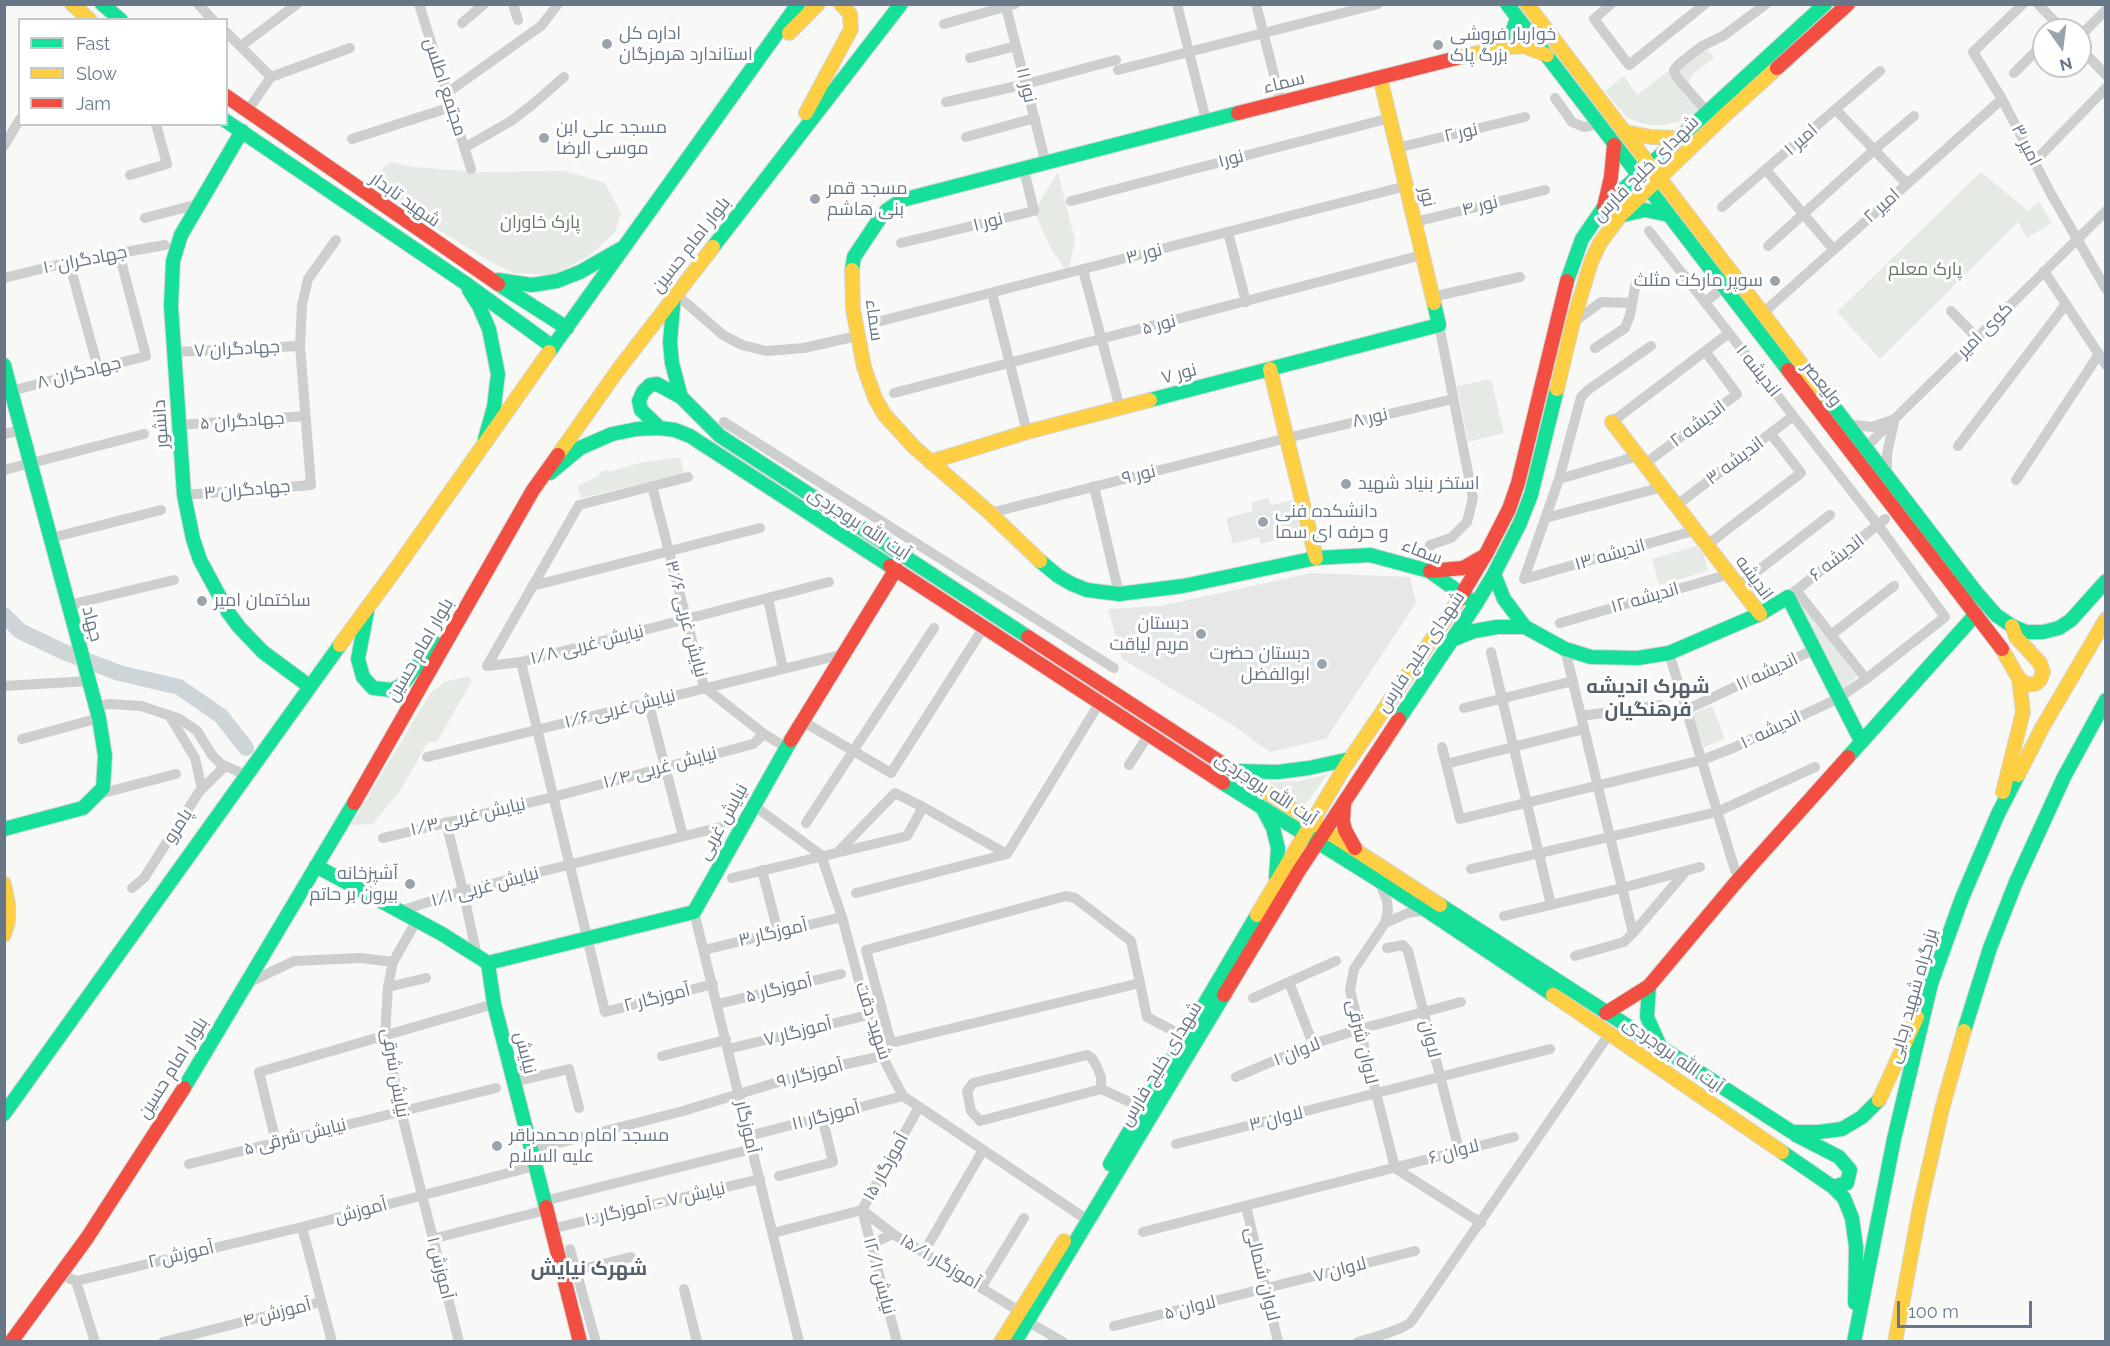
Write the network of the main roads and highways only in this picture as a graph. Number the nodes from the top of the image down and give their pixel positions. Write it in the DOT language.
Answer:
graph roads {
  1 [pos="72,4"];
  2 [pos="102,4"];
  3 [pos="798,4"];
  4 [pos="818,4"];
  5 [pos="841,4"];
  6 [pos="901,4"];
  7 [pos="1507,4"];
  8 [pos="1527,4"];
  9 [pos="1826,4"];
  10 [pos="1848,4"];
  11 [pos="88,18"];
  12 [pos="119,18"];
  13 [pos="1517,18"];
  14 [pos="1498,48"];
  15 [pos="1547,55"];
  16 [pos="759,60"];
  17 [pos="1380,78"];
  18 [pos="228,97"];
  19 [pos="228,122"];
  20 [pos="242,131"];
  21 [pos="1625,132"];
  22 [pos="1678,138"];
  23 [pos="1614,145"];
  24 [pos="784,154"];
  25 [pos="1650,164"];
  26 [pos="1637,176"];
  27 [pos="1661,179"];
  28 [pos="1648,190"];
  29 [pos="367,196"];
  30 [pos="1604,207"];
  31 [pos="358,210"];
  32 [pos="1669,215"];
  33 [pos="1620,216"];
  34 [pos="627,245"];
  35 [pos="474,269"];
  36 [pos="465,283"];
  37 [pos="675,295"];
  38 [pos="539,310"];
  39 [pos="1439,325"];
  40 [pos="567,328"];
  41 [pos="528,329"];
  42 [pos="553,347"];
  43 [pos="4,365"];
  44 [pos="1270,369"];
  45 [pos="681,397"];
  46 [pos="1612,422"];
  47 [pos="660,428"];
  48 [pos="484,442"];
  49 [pos="1860,453"];
  50 [pos="930,462"];
  51 [pos="533,490"];
  52 [pos="1486,554"];
  53 [pos="1316,558"];
  54 [pos="489,568"];
  55 [pos="896,569"];
  56 [pos="1425,569"];
  57 [pos="1494,574"];
  58 [pos="2106,581"];
  59 [pos="1462,595"];
  60 [pos="1476,604"];
  61 [pos="367,608"];
  62 [pos="1761,614"];
  63 [pos="1976,614"];
  64 [pos="2106,619"];
  65 [pos="2012,626"];
  66 [pos="1525,627"];
  67 [pos="1452,640"];
  68 [pos="2019,679"];
  69 [pos="309,686"];
  70 [pos="2106,700"];
  71 [pos="1861,741"];
  72 [pos="1350,759"];
  73 [pos="1233,771"];
  74 [pos="1344,800"];
  75 [pos="1288,806"];
  76 [pos="1262,808"];
  77 [pos="1998,814"];
  78 [pos="1279,819"];
  79 [pos="1312,821"];
  80 [pos="4,829"];
  81 [pos="1325,829"];
  82 [pos="1304,835"];
  83 [pos="1317,843"];
  84 [pos="1354,848"];
  85 [pos="1349,863"];
  86 [pos="316,866"];
  87 [pos="1300,869"];
  88 [pos="1276,882"];
  89 [pos="4,884"];
  90 [pos="4,935"];
  91 [pos="482,960"];
  92 [pos="1931,984"];
  93 [pos="1649,986"];
  94 [pos="1606,1013"];
  95 [pos="1662,1049"];
  96 [pos="4,1114"];
  97 [pos="1792,1132"];
  98 [pos="1132,1137"];
  99 [pos="1833,1187"];
  100 [pos="1023,1316"];
  101 [pos="11,1341"];
  102 [pos="580,1341"];
  103 [pos="1001,1341"];
  104 [pos="1015,1341"];
  105 [pos="1854,1341"];
  106 [pos="1895,1341"];
  1 -- 11 [label="main road"];
  2 -- 12 [label="main road"];
  3 -- 16 [label="main road"];
  4 -- 16 [label="main road"];
  5 -- 24 [label="main road"];
  6 -- 24 [label="main road, بلوار امام حسین"];
  7 -- 13 [label="main road, ولیعصر"];
  8 -- 21 [label="main road, ولیعصر"];
  9 -- 22 [label="main road, شهدای خلیج فارس"];
  10 -- 27 [label="main road, شهدای خلیج فارس"];
  13 -- 14 [label="main road"];
  13 -- 15 [label="main road, ولیعصر"];
  14 -- 15 [label="main road, سماء"];
  14 -- 17 [label="main road, سماء"];
  15 -- 23 [label="main road, ولیعصر"];
  16 -- 34 [label="main road"];
  17 -- 39 [label="main road, نور"];
  17 -- 50 [label="main road, سماء"];
  18 -- 29 [label="main road, شهید تابدار"];
  19 -- 20 [label="main road, شهید تابدار"];
  20 -- 31 [label="main road, شهید تابدار"];
  20 -- 69 [label="main road, دانشور"];
  21 -- 22 [label="main road"];
  21 -- 25 [label="main road, ولیعصر"];
  22 -- 25 [label="main road, شهدای خلیج فارس"];
  23 -- 26 [label="main road, ولیعصر"];
  23 -- 30 [label="main road"];
  24 -- 37 [label="main road, بلوار امام حسین"];
  25 -- 26 [label="main road, شهدای خلیج فارس"];
  25 -- 27 [label="main road, ولیعصر"];
  26 -- 28 [label="main road, ولیعصر"];
  26 -- 30 [label="main road, شهدای خلیج فارس"];
  27 -- 28 [label="main road, شهدای خلیج فارس"];
  27 -- 49 [label="main road, ولیعصر"];
  28 -- 32 [label="main road, ولیعصر"];
  28 -- 33 [label="main road, شهدای خلیج فارس"];
  29 -- 31 [label="main road"];
  29 -- 35 [label="main road, شهید تابدار"];
  30 -- 52 [label="main road, شهدای خلیج فارس"];
  31 -- 36 [label="main road, شهید تابدار"];
  32 -- 33 [label="main road"];
  32 -- 49 [label="main road, ولیعصر"];
  33 -- 57 [label="main road, شهدای خلیج فارس"];
  34 -- 35 [label="main road"];
  34 -- 40 [label="main road"];
  35 -- 38 [label="main road, شهید تابدار"];
  36 -- 41 [label="main road, شهید تابدار"];
  36 -- 48 [label="main road"];
  37 -- 45 [label="main road"];
  37 -- 51 [label="main road, بلوار امام حسین"];
  38 -- 40 [label="main road, شهید تابدار"];
  38 -- 41 [label="main road"];
  39 -- 44 [label="main road, نور ۷"];
  40 -- 42 [label="main road"];
  41 -- 42 [label="main road, شهید تابدار"];
  42 -- 48 [label="main road"];
  43 -- 80 [label="main road, جهاد"];
  44 -- 50 [label="main road, نور ۷"];
  44 -- 53 [label="main road"];
  45 -- 47 [label="main road"];
  45 -- 73 [label="main road, آیت الله بروجردی"];
  46 -- 62 [label="main road, اندیشه"];
  47 -- 51 [label="main road, آیت الله بروجردی"];
  47 -- 55 [label="main road, آیت الله بروجردی"];
  48 -- 61 [label="main road"];
  49 -- 63 [label="main road, ولیعصر"];
  49 -- 65 [label="main road, ولیعصر"];
  50 -- 53 [label="main road, سماء"];
  51 -- 54 [label="main road, بلوار امام حسین"];
  52 -- 56 [label="main road"];
  52 -- 59 [label="main road, شهدای خلیج فارس"];
  53 -- 56 [label="main road, سماء"];
  54 -- 61 [label="main road"];
  54 -- 86 [label="main road, بلوار امام حسین"];
  55 -- 76 [label="main road, آیت الله بروجردی"];
  55 -- 91 [label="main road, نیایش غربی"];
  56 -- 59 [label="main road, سماء"];
  57 -- 60 [label="main road, شهدای خلیج فارس"];
  57 -- 66 [label="main road, اندیشه"];
  58 -- 65 [label="main road, ولیعصر"];
  59 -- 60 [label="main road, سماء"];
  59 -- 72 [label="main road, شهدای خلیج فارس"];
  60 -- 67 [label="main road, شهدای خلیج فارس"];
  61 -- 69 [label="main road"];
  62 -- 66 [label="main road, اندیشه"];
  62 -- 71 [label="main road, اندیشه"];
  63 -- 68 [label="main road, ولیعصر"];
  63 -- 71 [label="main road"];
  64 -- 77 [label="main road, بزرگراه شهید رجایی"];
  65 -- 68 [label="main road"];
  66 -- 67 [label="main road"];
  67 -- 74 [label="main road, شهدای خلیج فارس"];
  68 -- 77 [label="main road, ولیعصر"];
  69 -- 96 [label="main road"];
  70 -- 106 [label="main road"];
  71 -- 93 [label="main road"];
  72 -- 73 [label="main road"];
  72 -- 79 [label="main road, شهدای خلیج فارس"];
  73 -- 75 [label="main road, آیت الله بروجردی"];
  74 -- 81 [label="main road, شهدای خلیج فارس"];
  74 -- 84 [label="main road"];
  75 -- 78 [label="main road"];
  75 -- 79 [label="main road, آیت الله بروجردی"];
  76 -- 78 [label="main road, آیت الله بروجردی"];
  76 -- 88 [label="main road"];
  77 -- 92 [label="main road, بزرگراه شهید رجایی"];
  78 -- 82 [label="main road, آیت الله بروجردی"];
  79 -- 81 [label="main road, آیت الله بروجردی"];
  79 -- 82 [label="main road, شهدای خلیج فارس"];
  81 -- 83 [label="main road, شهدای خلیج فارس"];
  81 -- 84 [label="main road, آیت الله بروجردی"];
  82 -- 83 [label="main road, آیت الله بروجردی"];
  82 -- 88 [label="main road, شهدای خلیج فارس"];
  83 -- 85 [label="main road, آیت الله بروجردی"];
  83 -- 87 [label="main road, شهدای خلیج فارس"];
  84 -- 94 [label="main road, آیت الله بروجردی"];
  85 -- 87 [label="main road"];
  85 -- 99 [label="main road, آیت الله بروجردی"];
  86 -- 91 [label="main road"];
  86 -- 101 [label="main road, بلوار امام حسین"];
  87 -- 98 [label="main road, شهدای خلیج فارس"];
  88 -- 98 [label="main road, شهدای خلیج فارس"];
  89 -- 90 [label="main road"];
  91 -- 102 [label="main road, نیایش"];
  92 -- 97 [label="main road"];
  92 -- 105 [label="main road, بزرگراه شهید رجایی"];
  93 -- 94 [label="main road"];
  93 -- 95 [label="main road"];
  94 -- 95 [label="main road, آیت الله بروجردی"];
  95 -- 97 [label="main road, آیت الله بروجردی"];
  97 -- 99 [label="main road, آیت الله بروجردی"];
  98 -- 100 [label="main road, شهدای خلیج فارس"];
  98 -- 100 [label="main road, شهدای خلیج فارس"];
  99 -- 105 [label="main road, آیت الله بروجردی"];
  100 -- 103 [label="main road, شهدای خلیج فارس"];
  100 -- 104 [label="main road, شهدای خلیج فارس"];
}
